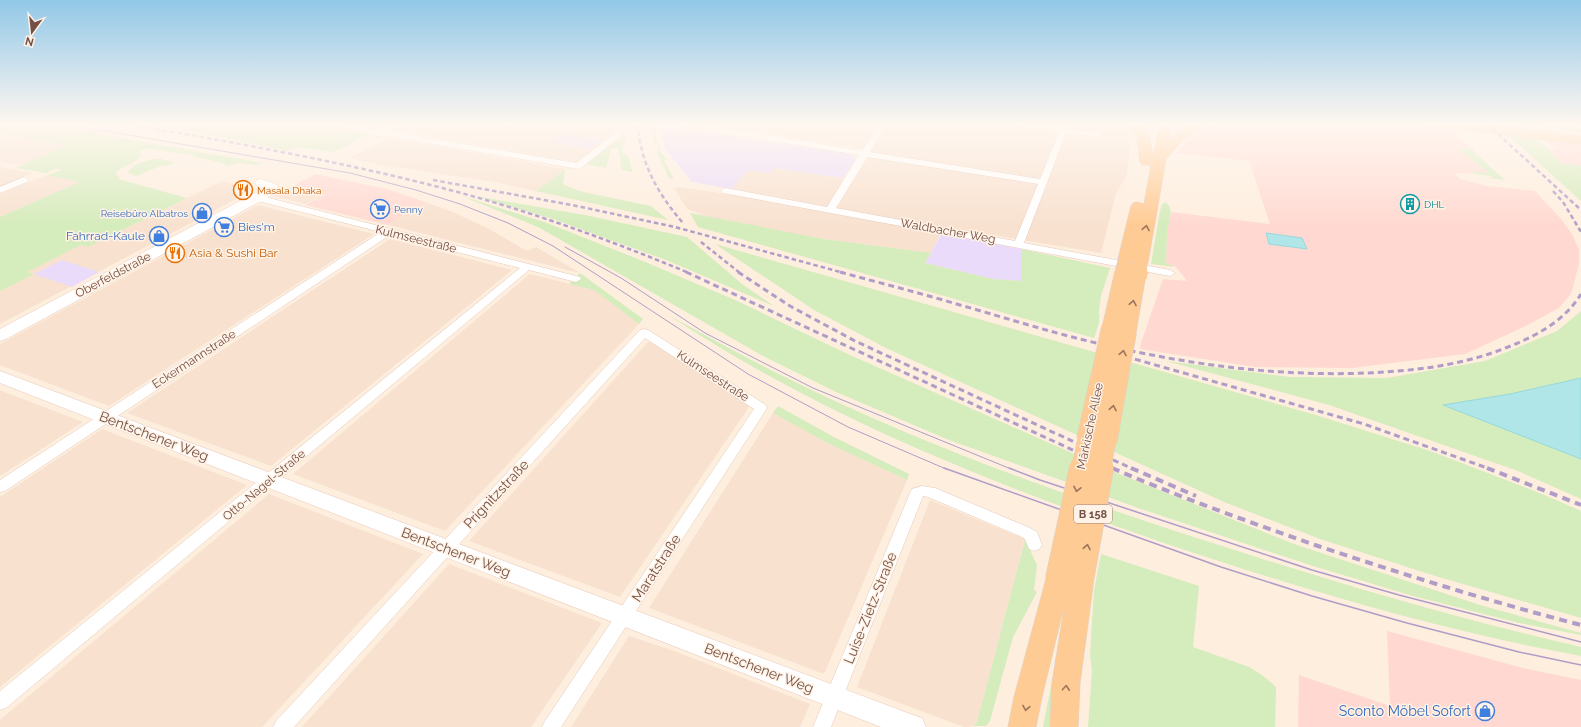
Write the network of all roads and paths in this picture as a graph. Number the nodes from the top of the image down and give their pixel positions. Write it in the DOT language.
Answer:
graph roads {
  1 [pos="530,158"];
  2 [pos="588,158"];
  3 [pos="863,158"];
  4 [pos="890,158"];
  5 [pos="1053,158"];
  6 [pos="1152,158"];
  7 [pos="1153,158"];
  8 [pos="1154,158"];
  9 [pos="1156,158"];
  10 [pos="1153,161"];
  11 [pos="24,180"];
  12 [pos="1043,182"];
  13 [pos="265,188"];
  14 [pos="0,190"];
  15 [pos="726,191"];
  16 [pos="257,198"];
  17 [pos="830,210"];
  18 [pos="388,232"];
  19 [pos="1019,244"];
  20 [pos="527,267"];
  21 [pos="1170,273"];
  22 [pos="576,279"];
  23 [pos="644,332"];
  24 [pos="0,336"];
  25 [pos="0,377"];
  26 [pos="761,408"];
  27 [pos="105,418"];
  28 [pos="269,480"];
  29 [pos="0,486"];
  30 [pos="1034,545"];
  31 [pos="446,548"];
  32 [pos="1069,582"];
  33 [pos="624,616"];
  34 [pos="834,697"];
  35 [pos="0,702"];
  36 [pos="282,727"];
  37 [pos="551,727"];
  38 [pos="822,727"];
  39 [pos="913,727"];
  40 [pos="1022,727"];
  41 [pos="1064,727"];
  1 -- 2 [label="street"];
  3 -- 17 [label="street"];
  4 -- 12 [label="street"];
  5 -- 12 [label="street"];
  6 -- 10 [label="main road"];
  7 -- 10 [label="main road, Märkische Allee / B 158"];
  8 -- 10 [label="main road, Märkische Allee / B 158"];
  9 -- 10 [label="main road"];
  10 -- 32 [label="main road, Märkische Allee / B 158, bridge"];
  11 -- 14 [label="street"];
  12 -- 19 [label="street"];
  13 -- 16 [label="street, Oberfeldstraße"];
  15 -- 17 [label="street, Waldbacher Weg"];
  16 -- 18 [label="street, Kulmseestraße"];
  16 -- 24 [label="street, Oberfeldstraße"];
  17 -- 19 [label="street, Waldbacher Weg"];
  18 -- 20 [label="street, Kulmseestraße"];
  18 -- 27 [label="street, Eckermannstraße"];
  19 -- 21 [label="street, Waldbacher Weg"];
  20 -- 22 [label="street, Kulmseestraße"];
  20 -- 28 [label="street, Otto-Nagel-Straße"];
  23 -- 26 [label="street, Kulmseestraße"];
  23 -- 31 [label="street, Prignitzstraße"];
  25 -- 27 [label="street, Bentschener Weg"];
  26 -- 33 [label="street, Maratstraße"];
  27 -- 28 [label="street, Bentschener Weg"];
  27 -- 29 [label="street, Eckermannstraße"];
  28 -- 31 [label="street, Bentschener Weg"];
  28 -- 35 [label="street, Otto-Nagel-Straße"];
  30 -- 34 [label="street, Luise-Zietz-Straße"];
  31 -- 33 [label="street, Bentschener Weg"];
  31 -- 36 [label="street, Prignitzstraße"];
  32 -- 40 [label="main road, Märkische Allee / B 158, one-way"];
  41 -- 32 [label="main road, Märkische Allee / B 158, one-way"];
  33 -- 34 [label="street, Bentschener Weg"];
  33 -- 37 [label="street, Maratstraße"];
  34 -- 38 [label="street, Luise-Zietz-Straße"];
  34 -- 39 [label="street, Bentschener Weg"];
}
